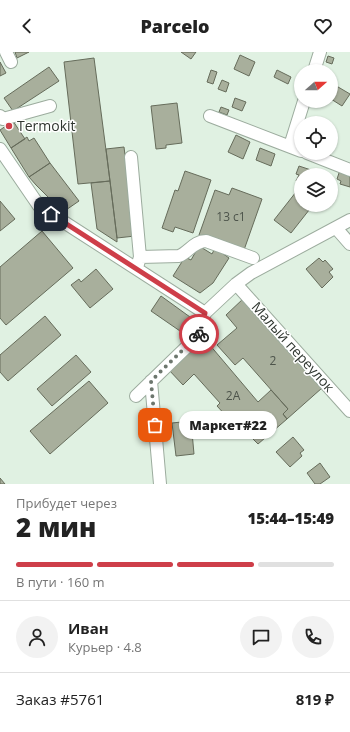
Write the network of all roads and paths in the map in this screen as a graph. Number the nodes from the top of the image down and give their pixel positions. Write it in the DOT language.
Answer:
graph roads {
  1 [pos="320,52"];
  2 [pos="316,64"];
  3 [pos="50,106"];
  4 [pos="302,108"];
  5 [pos="0,116"];
  6 [pos="210,116"];
  7 [pos="290,146"];
  8 [pos="294,148"];
  9 [pos="0,149"];
  10 [pos="131,157"];
  11 [pos="325,160"];
  12 [pos="350,170"];
  13 [pos="350,220"];
  14 [pos="336,228"];
  15 [pos="350,244"];
  16 [pos="253,258"];
  17 [pos="138,263"];
  18 [pos="236,284"];
  19 [pos="205,313"];
  20 [pos="151,381"];
  21 [pos="136,396"];
  22 [pos="350,411"];
  23 [pos="160,484"];
  1 -- 2 [label="street"];
  3 -- 5 [label="street"];
  4 -- 7 [label="street"];
  6 -- 7 [label="street"];
  7 -- 8 [label="street"];
  9 -- 17 [label="street"];
  10 -- 17 [label="street"];
  11 -- 12 [label="street"];
  13 -- 14 [label="street"];
  14 -- 15 [label="street"];
  14 -- 18 [label="street"];
  16 -- 17 [label="street"];
  17 -- 19 [label="street"];
  18 -- 19 [label="street"];
  18 -- 22 [label="street, Малый переулок"];
  19 -- 20 [label="street"];
  20 -- 21 [label="street"];
  20 -- 23 [label="street"];
}
